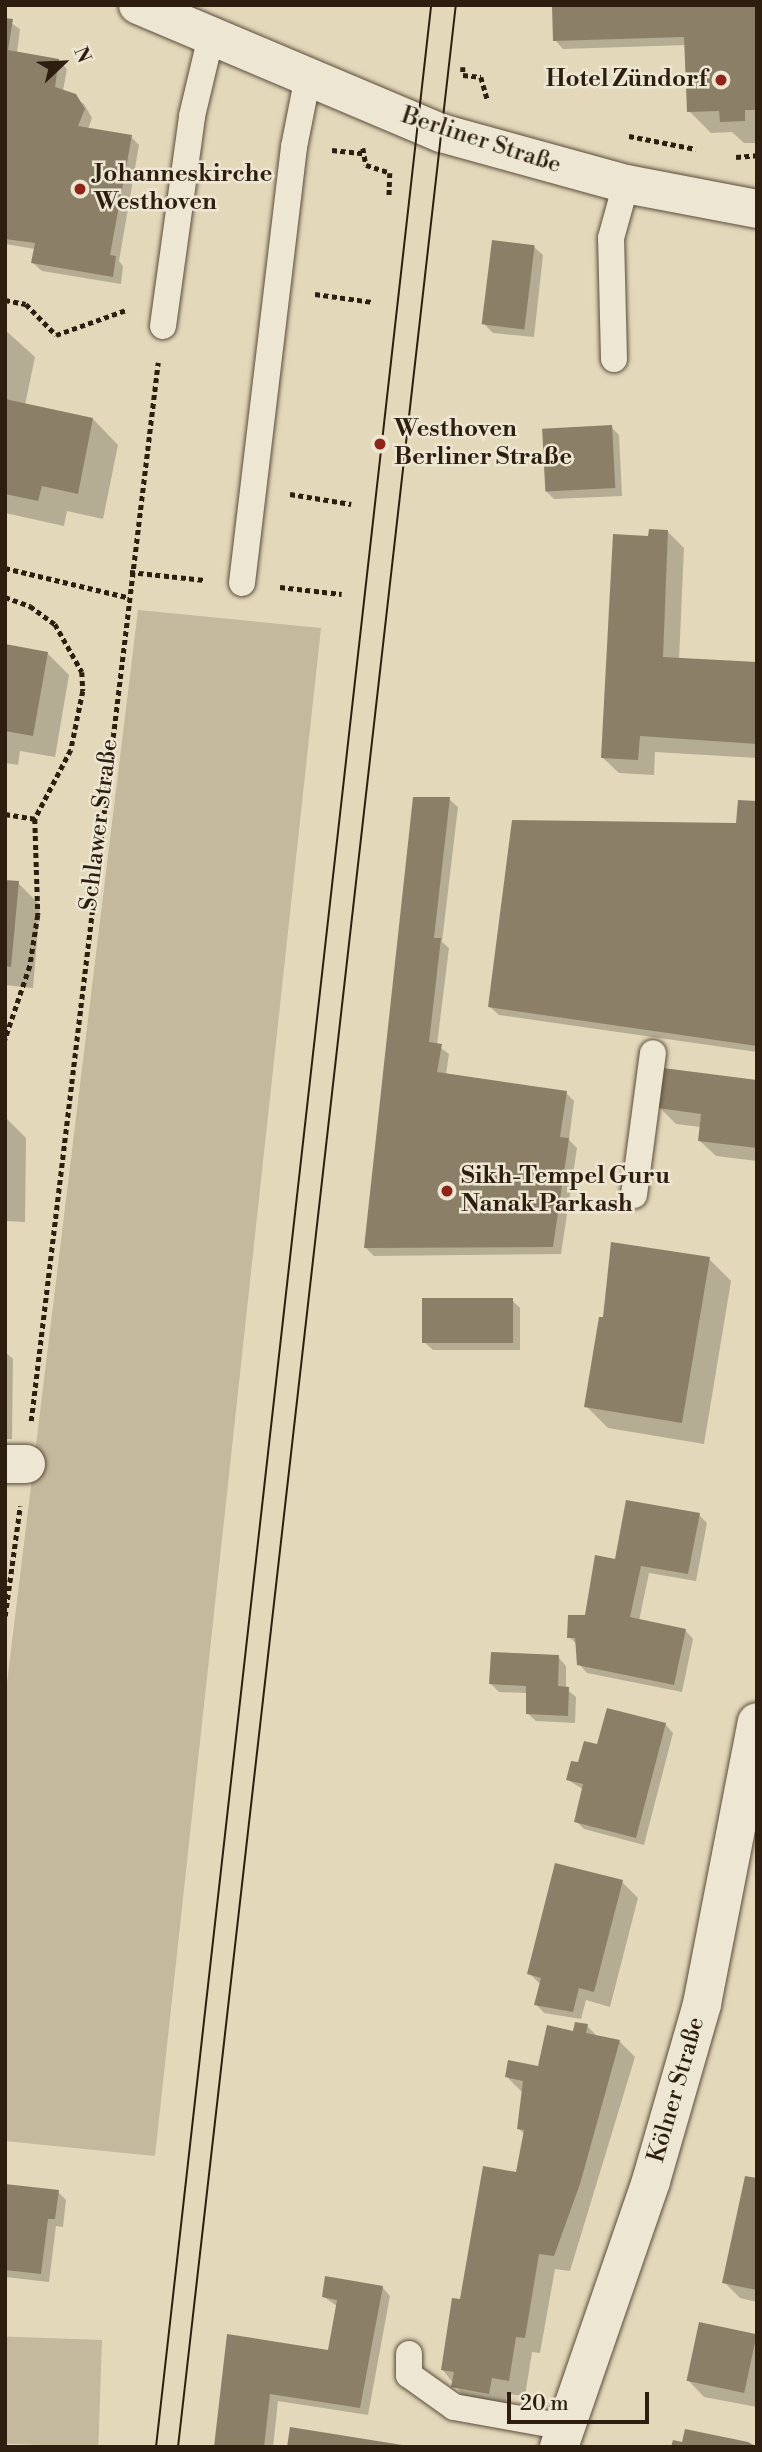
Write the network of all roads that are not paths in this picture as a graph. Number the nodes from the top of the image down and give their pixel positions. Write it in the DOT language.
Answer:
graph roads {
  1 [pos="138,5"];
  2 [pos="211,36"];
  3 [pos="308,76"];
  4 [pos="626,184"];
  5 [pos="757,209"];
  6 [pos="163,326"];
  7 [pos="614,359"];
  8 [pos="242,583"];
  9 [pos="653,1053"];
  10 [pos="634,1195"];
  11 [pos="757,1722"];
  12 [pos="748,1826"];
  13 [pos="409,2354"];
  14 [pos="562,2437"];
  1 -- 2 [label="main road, Berliner Straße"];
  2 -- 3 [label="main road, Berliner Straße"];
  2 -- 6 [label="lane"];
  3 -- 4 [label="main road, Berliner Straße"];
  3 -- 8 [label="lane"];
  4 -- 5 [label="main road, Berliner Straße"];
  4 -- 7 [label="lane"];
  9 -- 10 [label="lane"];
  11 -- 12 [label="main road, Kölner Straße"];
  12 -- 14 [label="main road, Kölner Straße"];
  13 -- 14 [label="lane"];
}
